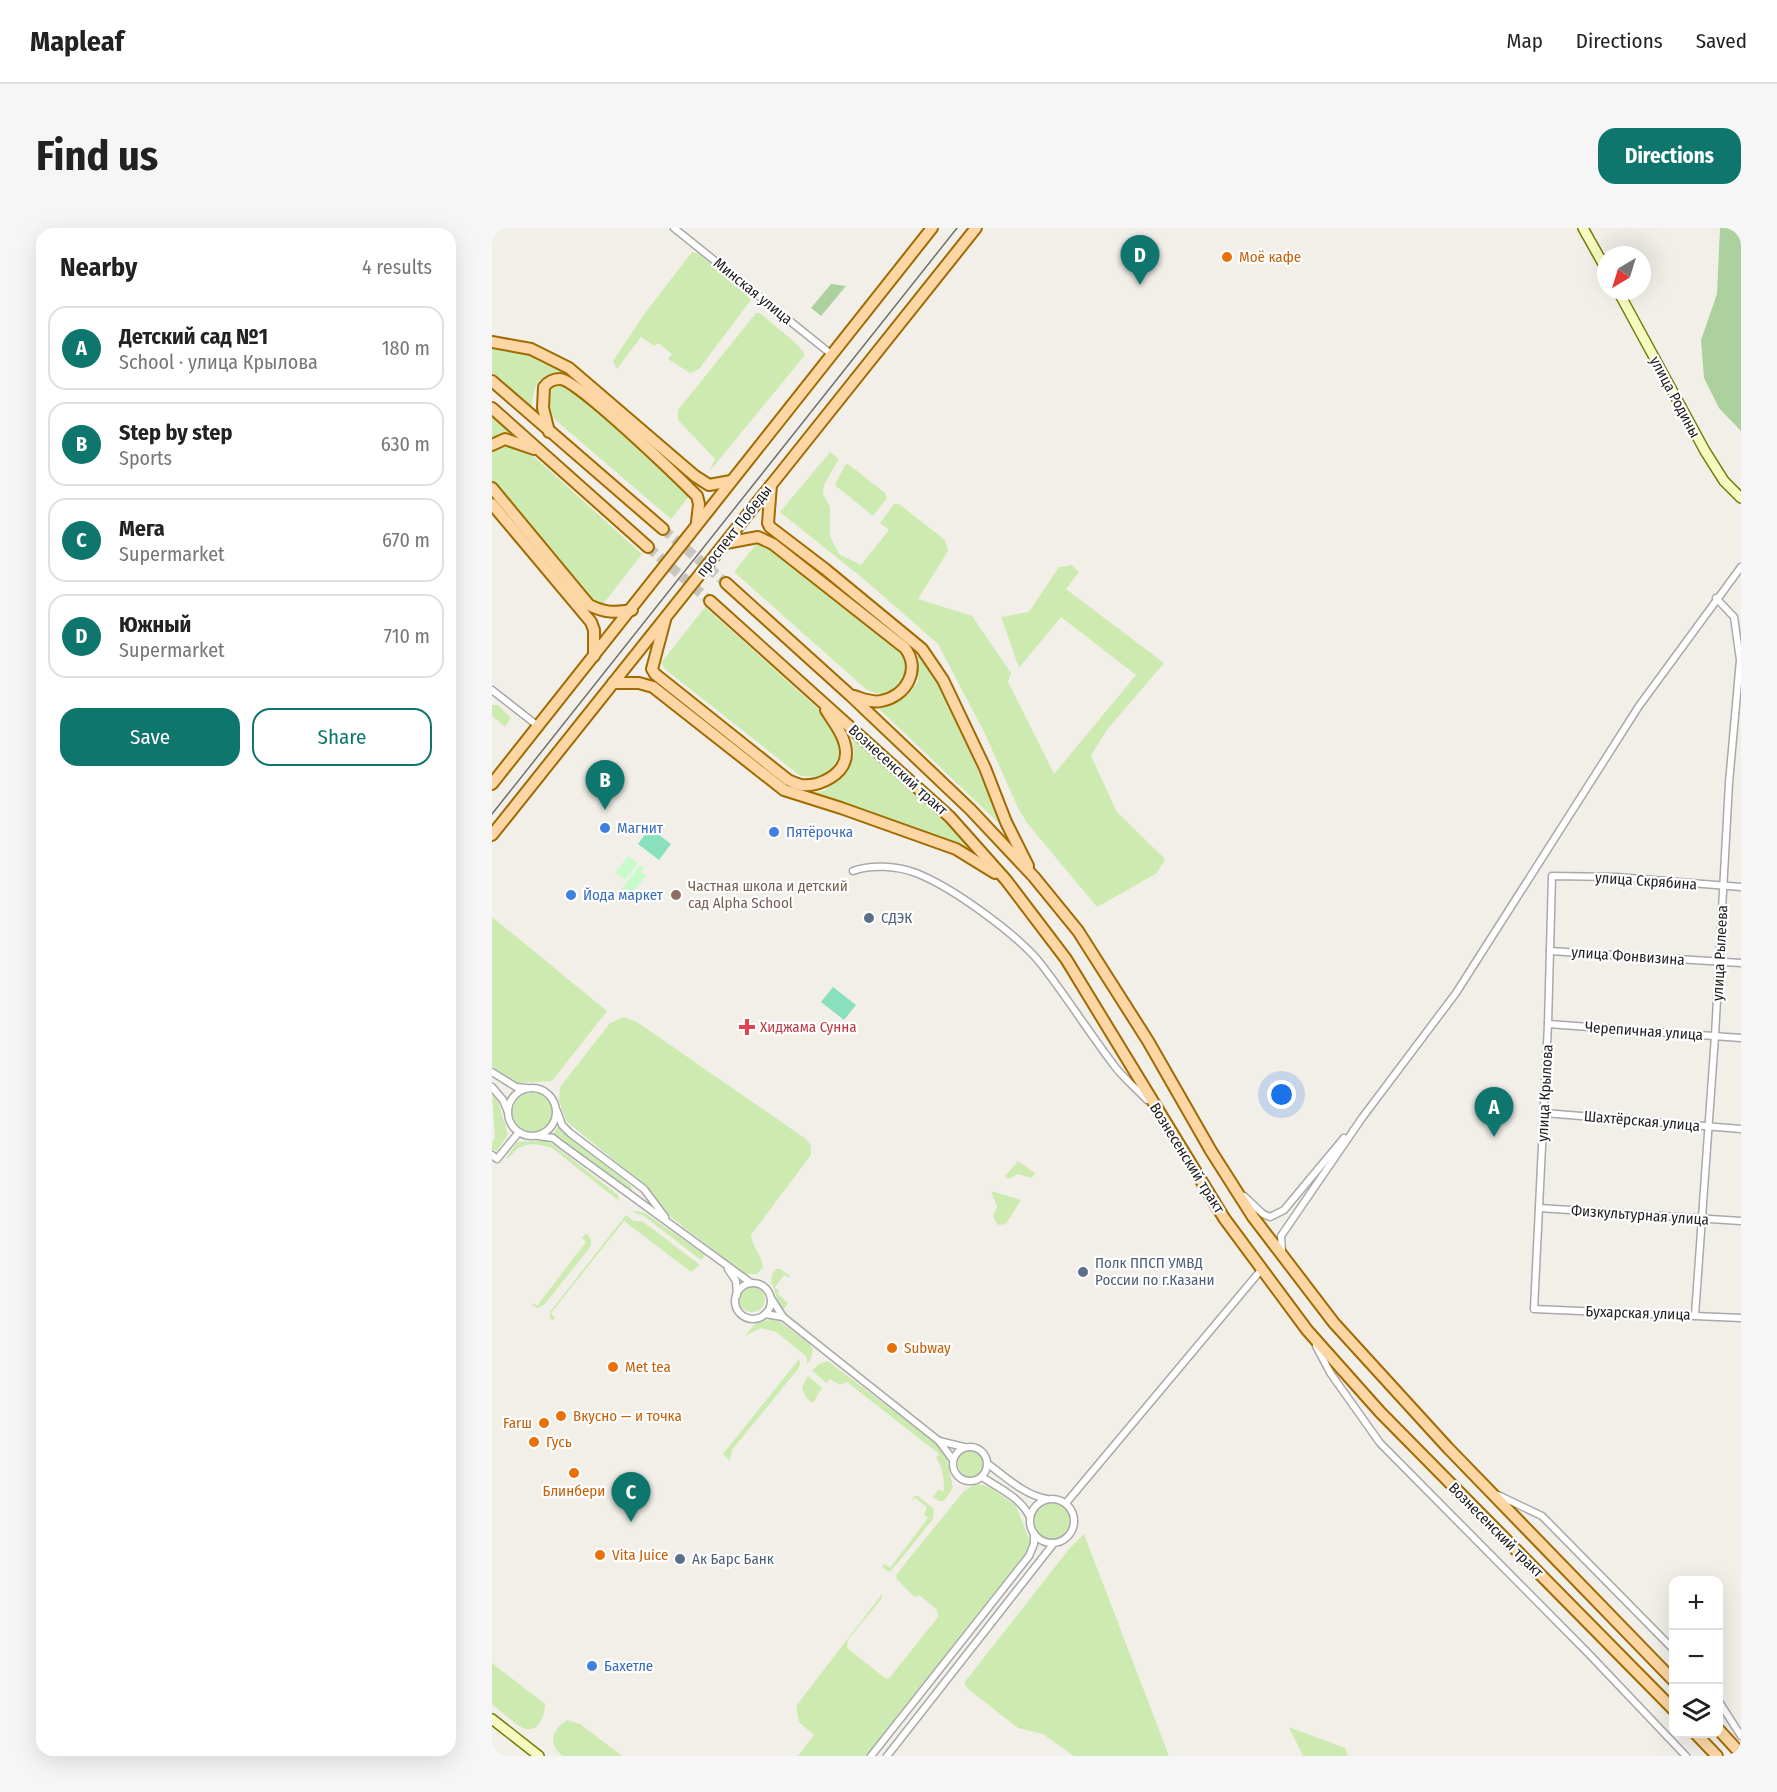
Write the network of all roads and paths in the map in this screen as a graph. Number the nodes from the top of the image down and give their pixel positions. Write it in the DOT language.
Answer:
graph roads {
  1 [pos="674,228"];
  2 [pos="932,228"];
  3 [pos="976,228"];
  4 [pos="1583,228"];
  5 [pos="1597,253"];
  6 [pos="1623,300"];
  7 [pos="492,342"];
  8 [pos="831,354"];
  9 [pos="492,381"];
  10 [pos="492,408"];
  11 [pos="549,432"];
  12 [pos="492,445"];
  13 [pos="540,451"];
  14 [pos="731,481"];
  15 [pos="771,485"];
  16 [pos="492,488"];
  17 [pos="1741,498"];
  18 [pos="492,504"];
  19 [pos="697,523"];
  20 [pos="663,529"];
  21 [pos="726,543"];
  22 [pos="648,547"];
  23 [pos="1741,567"];
  24 [pos="726,583"];
  25 [pos="1716,598"];
  26 [pos="710,601"];
  27 [pos="632,610"];
  28 [pos="666,616"];
  29 [pos="594,656"];
  30 [pos="613,682"];
  31 [pos="492,690"];
  32 [pos="850,695"];
  33 [pos="820,700"];
  34 [pos="538,726"];
  35 [pos="492,784"];
  36 [pos="492,835"];
  37 [pos="853,870"];
  38 [pos="1552,876"];
  39 [pos="1034,877"];
  40 [pos="1006,880"];
  41 [pos="1723,886"];
  42 [pos="1741,887"];
  43 [pos="1550,951"];
  44 [pos="1719,962"];
  45 [pos="1741,963"];
  46 [pos="1548,1024"];
  47 [pos="1715,1036"];
  48 [pos="1741,1038"];
  49 [pos="492,1072"];
  50 [pos="492,1088"];
  51 [pos="526,1088"];
  52 [pos="1157,1110"];
  53 [pos="557,1111"];
  54 [pos="508,1113"];
  55 [pos="1544,1113"];
  56 [pos="1362,1118"];
  57 [pos="1708,1127"];
  58 [pos="1741,1129"];
  59 [pos="519,1132"];
  60 [pos="538,1136"];
  61 [pos="492,1155"];
  62 [pos="632,1179"];
  63 [pos="1234,1186"];
  64 [pos="636,1200"];
  65 [pos="1539,1208"];
  66 [pos="1702,1219"];
  67 [pos="667,1220"];
  68 [pos="1741,1221"];
  69 [pos="1284,1258"];
  70 [pos="726,1266"];
  71 [pos="1261,1270"];
  72 [pos="751,1283"];
  73 [pos="736,1295"];
  74 [pos="771,1298"];
  75 [pos="1534,1309"];
  76 [pos="765,1314"];
  77 [pos="1695,1315"];
  78 [pos="783,1317"];
  79 [pos="1741,1318"];
  80 [pos="1307,1330"];
  81 [pos="939,1441"];
  82 [pos="964,1447"];
  83 [pos="953,1460"];
  84 [pos="988,1464"];
  85 [pos="982,1476"];
  86 [pos="1489,1491"];
  87 [pos="1047,1499"];
  88 [pos="1066,1503"];
  89 [pos="1030,1517"];
  90 [pos="1034,1533"];
  91 [pos="1054,1543"];
  92 [pos="1669,1645"];
  93 [pos="1669,1676"];
  94 [pos="1669,1705"];
  95 [pos="1723,1707"];
  96 [pos="492,1719"];
  97 [pos="1723,1734"];
  98 [pos="1741,1736"];
  99 [pos="1700,1738"];
  100 [pos="1741,1754"];
  101 [pos="539,1756"];
  102 [pos="871,1756"];
  103 [pos="887,1756"];
  104 [pos="1686,1756"];
  105 [pos="1717,1756"];
  1 -- 8 [label="street, Минская улица"];
  2 -- 8 [label="main road"];
  3 -- 15 [label="main road, проспект Победы"];
  4 -- 5 [label="street"];
  6 -- 17 [label="street, улица Родины"];
  7 -- 14 [label="main road"];
  8 -- 14 [label="main road"];
  9 -- 11 [label="main road"];
  10 -- 13 [label="main road"];
  11 -- 19 [label="main road"];
  11 -- 20 [label="main road"];
  12 -- 13 [label="main road"];
  13 -- 22 [label="main road"];
  14 -- 19 [label="main road"];
  15 -- 21 [label="main road, проспект Победы"];
  15 -- 39 [label="main road"];
  16 -- 27 [label="main road"];
  18 -- 29 [label="main road"];
  19 -- 27 [label="main road"];
  21 -- 28 [label="main road, проспект Победы"];
  21 -- 32 [label="main road"];
  23 -- 25 [label="street"];
  24 -- 32 [label="main road, Вознесенский тракт"];
  25 -- 41 [label="street, улица Рылеева"];
  25 -- 56 [label="street"];
  26 -- 33 [label="main road, Вознесенский тракт"];
  27 -- 29 [label="main road"];
  28 -- 30 [label="main road, проспект Победы"];
  28 -- 33 [label="main road"];
  29 -- 34 [label="main road"];
  30 -- 36 [label="main road, проспект Победы"];
  30 -- 40 [label="main road"];
  31 -- 34 [label="street"];
  32 -- 39 [label="main road, Вознесенский тракт"];
  33 -- 40 [label="main road, Вознесенский тракт"];
  34 -- 35 [label="main road"];
  37 -- 52 [label="street"];
  38 -- 41 [label="street, улица Скрябина"];
  38 -- 43 [label="street, улица Крылова"];
  39 -- 63 [label="main road, Вознесенский тракт"];
  40 -- 52 [label="main road, Вознесенский тракт"];
  41 -- 42 [label="street, улица Скрябина"];
  41 -- 44 [label="street, улица Рылеева"];
  43 -- 44 [label="street, улица Фонвизина"];
  43 -- 46 [label="street, улица Крылова"];
  44 -- 45 [label="street, улица Фонвизина"];
  44 -- 47 [label="street, улица Рылеева"];
  46 -- 47 [label="street, Черепичная улица"];
  46 -- 55 [label="street, улица Крылова"];
  47 -- 48 [label="street, Черепичная улица"];
  47 -- 57 [label="street, улица Рылеева"];
  49 -- 51 [label="street"];
  50 -- 54 [label="street"];
  51 -- 53 [label="street"];
  51 -- 54 [label="street"];
  52 -- 71 [label="main road, Вознесенский тракт"];
  53 -- 60 [label="street"];
  53 -- 62 [label="street"];
  54 -- 59 [label="street"];
  55 -- 57 [label="street, Шахтёрская улица"];
  55 -- 65 [label="street, улица Крылова"];
  56 -- 63 [label="street"];
  56 -- 69 [label="street"];
  57 -- 58 [label="street, Шахтёрская улица"];
  57 -- 66 [label="street, улица Рылеева"];
  59 -- 60 [label="street"];
  59 -- 61 [label="street"];
  60 -- 64 [label="street"];
  62 -- 64 [label="street"];
  62 -- 67 [label="street"];
  63 -- 69 [label="main road, Вознесенский тракт"];
  64 -- 67 [label="street"];
  65 -- 66 [label="street, Физкультурная улица"];
  65 -- 75 [label="street, улица Крылова"];
  66 -- 68 [label="street, Физкультурная улица"];
  66 -- 77 [label="street, улица Рылеева"];
  67 -- 70 [label="street"];
  69 -- 86 [label="main road, Вознесенский тракт"];
  70 -- 72 [label="street"];
  70 -- 73 [label="street"];
  71 -- 80 [label="main road, Вознесенский тракт"];
  71 -- 88 [label="street"];
  72 -- 73 [label="street"];
  72 -- 74 [label="street"];
  73 -- 76 [label="street"];
  74 -- 76 [label="street"];
  74 -- 78 [label="street"];
  75 -- 77 [label="street, Бухарская улица"];
  76 -- 78 [label="street"];
  77 -- 79 [label="street, Бухарская улица"];
  78 -- 81 [label="street"];
  80 -- 94 [label="main road, Вознесенский тракт"];
  80 -- 104 [label="street"];
  81 -- 82 [label="street"];
  81 -- 83 [label="street"];
  82 -- 83 [label="street"];
  82 -- 84 [label="street"];
  83 -- 85 [label="street"];
  84 -- 85 [label="street"];
  84 -- 87 [label="street"];
  85 -- 89 [label="street"];
  86 -- 92 [label="street"];
  86 -- 93 [label="main road, Вознесенский тракт"];
  87 -- 88 [label="street"];
  87 -- 89 [label="street"];
  88 -- 91 [label="street"];
  89 -- 90 [label="street"];
  90 -- 91 [label="street"];
  90 -- 102 [label="street"];
  91 -- 103 [label="street"];
  95 -- 98 [label="street"];
  96 -- 101 [label="street"];
  97 -- 100 [label="main road"];
  99 -- 105 [label="main road"];
}
